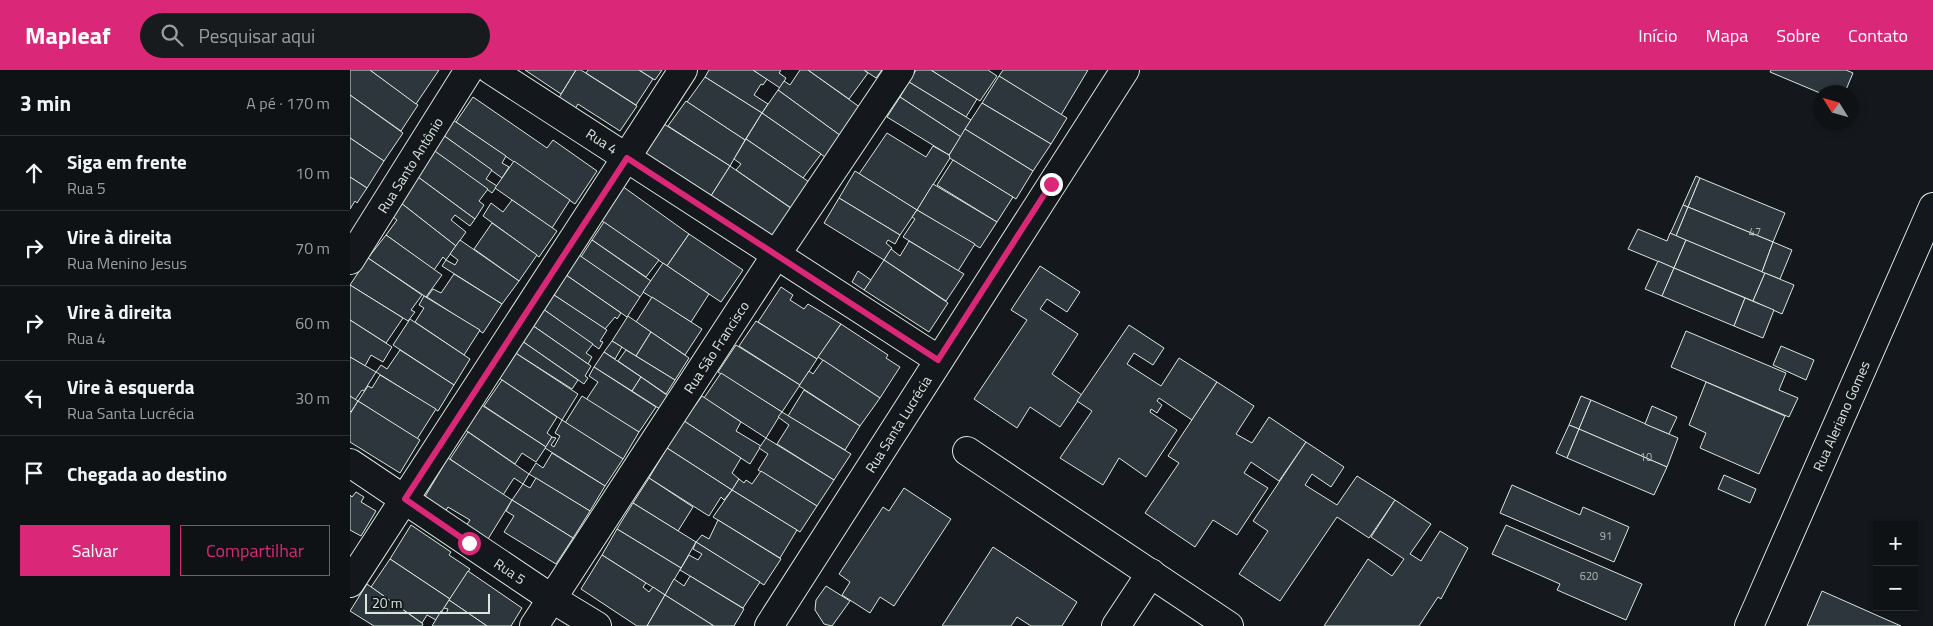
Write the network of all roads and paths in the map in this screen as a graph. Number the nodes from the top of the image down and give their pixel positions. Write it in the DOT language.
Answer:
graph roads {
  1 [pos="469,70"];
  2 [pos="491,70"];
  3 [pos="683,70"];
  4 [pos="900,70"];
  5 [pos="1125,70"];
  6 [pos="627,158"];
  7 [pos="1933,207"];
  8 [pos="776,255"];
  9 [pos="350,260"];
  10 [pos="938,360"];
  11 [pos="967,451"];
  12 [pos="350,463"];
  13 [pos="405,499"];
  14 [pos="1151,573"];
  15 [pos="350,583"];
  16 [pos="551,598"];
  17 [pos="534,626"];
  18 [pos="598,626"];
  19 [pos="769,626"];
  20 [pos="1116,626"];
  21 [pos="1229,626"];
  22 [pos="1749,626"];
  1 -- 9 [label="street, Rua Santo Antônio"];
  2 -- 6 [label="street, Rua 4"];
  3 -- 6 [label="street"];
  4 -- 8 [label="street, Rua São Francisco"];
  5 -- 10 [label="street, Rua Santa Lucrécia"];
  6 -- 8 [label="street, Rua 4"];
  6 -- 13 [label="street"];
  7 -- 22 [label="street, Rua Aleriano Gomes"];
  8 -- 10 [label="street, Rua 4"];
  8 -- 16 [label="street, Rua São Francisco"];
  10 -- 19 [label="street, Rua Santa Lucrécia"];
  11 -- 14 [label="street"];
  12 -- 13 [label="street, Rua 5"];
  13 -- 15 [label="street"];
  13 -- 16 [label="street, Rua 5"];
  14 -- 20 [label="street"];
  14 -- 21 [label="street"];
  16 -- 17 [label="street, Rua São Francisco"];
  16 -- 18 [label="street, Rua 5"];
}
